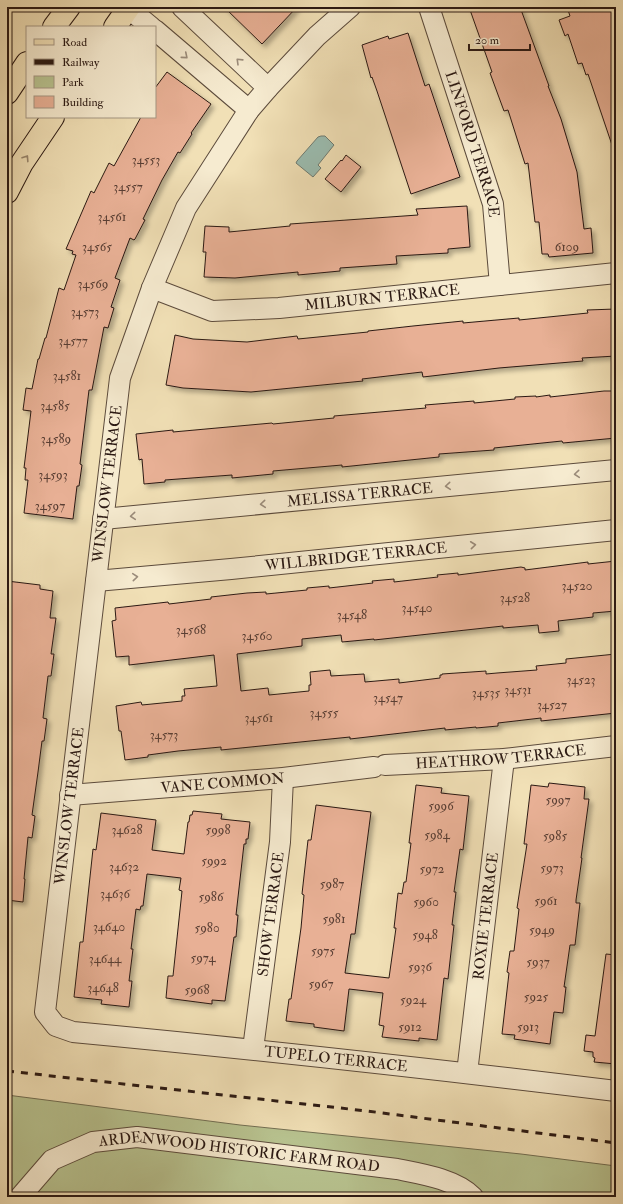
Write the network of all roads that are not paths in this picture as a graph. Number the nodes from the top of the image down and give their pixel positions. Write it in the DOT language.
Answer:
graph roads {
  1 [pos="69,7"];
  2 [pos="129,7"];
  3 [pos="182,7"];
  4 [pos="350,7"];
  5 [pos="429,7"];
  6 [pos="55,26"];
  7 [pos="116,26"];
  8 [pos="150,26"];
  9 [pos="156,31"];
  10 [pos="26,64"];
  11 [pos="268,88"];
  12 [pos="7,93"];
  13 [pos="249,110"];
  14 [pos="51,118"];
  15 [pos="7,192"];
  16 [pos="616,273"];
  17 [pos="500,285"];
  18 [pos="152,288"];
  19 [pos="616,470"];
  20 [pos="103,519"];
  21 [pos="616,530"];
  22 [pos="96,581"];
  23 [pos="616,746"];
  24 [pos="504,759"];
  25 [pos="379,766"];
  26 [pos="283,778"];
  27 [pos="70,795"];
  28 [pos="56,1026"];
  29 [pos="253,1049"];
  30 [pos="467,1073"];
  31 [pos="616,1091"];
  32 [pos="20,1197"];
  33 [pos="473,1197"];
  1 -- 6 [label="main road"];
  2 -- 7 [label="main road"];
  2 -- 8 [label="street"];
  11 -- 3 [label="street, one-way"];
  4 -- 11 [label="street, WINSLOW TERRACE"];
  5 -- 17 [label="street, LINFORD TERRACE"];
  9 -- 13 [label="street, one-way"];
  10 -- 12 [label="main road"];
  11 -- 13 [label="street, WINSLOW TERRACE"];
  13 -- 18 [label="street, WINSLOW TERRACE"];
  15 -- 14 [label="main road, one-way"];
  16 -- 17 [label="street, MILBURN TERRACE"];
  17 -- 18 [label="street, MILBURN TERRACE"];
  18 -- 20 [label="street, WINSLOW TERRACE"];
  19 -- 20 [label="street, MELISSA TERRACE, one-way"];
  20 -- 22 [label="street, WINSLOW TERRACE"];
  22 -- 21 [label="street, WILLBRIDGE TERRACE, one-way"];
  22 -- 27 [label="street, WINSLOW TERRACE"];
  23 -- 24 [label="street, HEATHROW TERRACE"];
  24 -- 25 [label="street, HEATHROW TERRACE"];
  24 -- 30 [label="street, ROXIE TERRACE"];
  25 -- 26 [label="street, VANE COMMON"];
  26 -- 27 [label="street, VANE COMMON"];
  26 -- 29 [label="street, SHOW TERRACE"];
  27 -- 28 [label="street, WINSLOW TERRACE"];
  28 -- 29 [label="street, TUPELO TERRACE"];
  29 -- 30 [label="street, TUPELO TERRACE"];
  30 -- 31 [label="street, TUPELO TERRACE"];
  32 -- 33 [label="street, ARDENWOOD HISTORIC FARM ROAD"];
}
